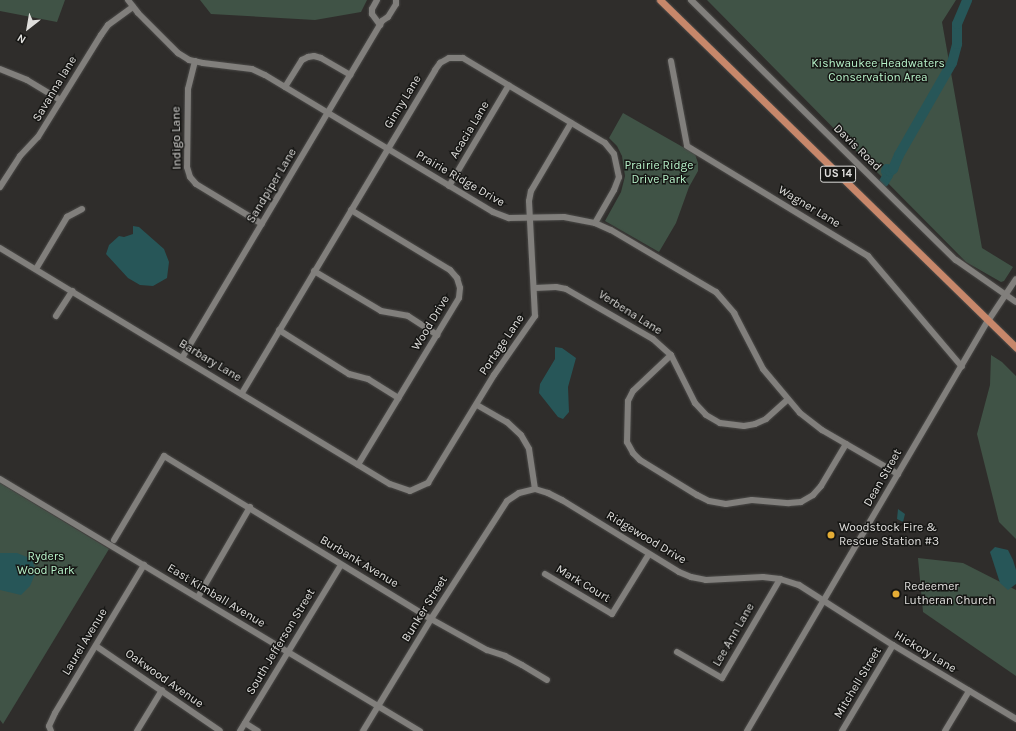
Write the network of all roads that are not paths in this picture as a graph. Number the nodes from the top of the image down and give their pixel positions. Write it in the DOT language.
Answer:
graph roads {
  1 [pos="128,0"];
  2 [pos="377,0"];
  3 [pos="396,0"];
  4 [pos="660,0"];
  5 [pos="691,0"];
  6 [pos="133,7"];
  7 [pos="380,25"];
  8 [pos="195,61"];
  9 [pos="671,61"];
  10 [pos="0,69"];
  11 [pos="350,75"];
  12 [pos="509,86"];
  13 [pos="285,87"];
  14 [pos="60,100"];
  15 [pos="328,114"];
  16 [pos="571,123"];
  17 [pos="387,149"];
  18 [pos="449,186"];
  19 [pos="0,187"];
  20 [pos="82,209"];
  21 [pos="351,210"];
  22 [pos="530,218"];
  23 [pos="595,223"];
  24 [pos="262,224"];
  25 [pos="0,248"];
  26 [pos="36,269"];
  27 [pos="314,271"];
  28 [pos="1016,279"];
  29 [pos="535,288"];
  30 [pos="72,291"];
  31 [pos="1006,294"];
  32 [pos="1016,302"];
  33 [pos="56,316"];
  34 [pos="988,321"];
  35 [pos="279,330"];
  36 [pos="437,335"];
  37 [pos="1016,348"];
  38 [pos="671,355"];
  39 [pos="182,358"];
  40 [pos="962,367"];
  41 [pos="242,393"];
  42 [pos="398,398"];
  43 [pos="788,400"];
  44 [pos="477,405"];
  45 [pos="846,444"];
  46 [pos="358,465"];
  47 [pos="898,474"];
  48 [pos="0,479"];
  49 [pos="535,489"];
  50 [pos="410,491"];
  51 [pos="250,507"];
  52 [pos="114,540"];
  53 [pos="649,554"];
  54 [pos="144,565"];
  55 [pos="341,565"];
  56 [pos="545,574"];
  57 [pos="780,579"];
  58 [pos="198,597"];
  59 [pos="824,603"];
  60 [pos="431,619"];
  61 [pos="96,646"];
  62 [pos="893,646"];
  63 [pos="288,652"];
  64 [pos="677,652"];
  65 [pos="547,680"];
  66 [pos="162,690"];
  67 [pos="969,691"];
  68 [pos="378,706"];
  69 [pos="1016,719"];
  70 [pos="245,723"];
  71 [pos="50,731"];
  72 [pos="137,731"];
  73 [pos="220,731"];
  74 [pos="240,731"];
  75 [pos="258,731"];
  76 [pos="363,731"];
  77 [pos="420,731"];
  78 [pos="747,731"];
  79 [pos="842,731"];
  80 [pos="945,731"];
  1 -- 6 [label="street, Prairie Ridge Drive"];
  2 -- 7 [label="street"];
  3 -- 7 [label="street, Sandpiper Lane"];
  4 -- 34 [label="main road, US 14"];
  5 -- 31 [label="street, Davis Road"];
  6 -- 8 [label="street, Prairie Ridge Drive"];
  6 -- 14 [label="street, Savanna lane"];
  7 -- 11 [label="street, Sandpiper Lane"];
  8 -- 13 [label="street, Prairie Ridge Drive"];
  8 -- 24 [label="street, Indigo Lane"];
  9 -- 40 [label="street, Wagner Lane"];
  10 -- 14 [label="street"];
  11 -- 13 [label="street"];
  11 -- 15 [label="street, Sandpiper Lane"];
  12 -- 16 [label="street, Ginny Lane"];
  12 -- 17 [label="street, Ginny Lane"];
  12 -- 18 [label="street, Acacia Lane"];
  13 -- 15 [label="street, Prairie Ridge Drive"];
  14 -- 19 [label="street, Savanna lane"];
  15 -- 17 [label="street, Prairie Ridge Drive"];
  15 -- 24 [label="street, Sandpiper Lane"];
  16 -- 22 [label="street, Portage Lane"];
  16 -- 23 [label="street, Ginny Lane"];
  17 -- 18 [label="street, Prairie Ridge Drive"];
  17 -- 21 [label="street, Ginny Lane"];
  18 -- 22 [label="street, Prairie Ridge Drive"];
  20 -- 26 [label="street"];
  21 -- 27 [label="street, Ginny Lane"];
  21 -- 36 [label="street, Wood Drive"];
  22 -- 23 [label="street, Prairie Ridge Drive"];
  22 -- 29 [label="street, Portage Lane"];
  23 -- 43 [label="street, Prairie Ridge Drive"];
  24 -- 39 [label="street, Sandpiper Lane"];
  25 -- 26 [label="street, Barbary Lane"];
  26 -- 30 [label="street, Barbary Lane"];
  27 -- 35 [label="street, Ginny Lane"];
  27 -- 36 [label="street"];
  28 -- 31 [label="street, Dean Street"];
  29 -- 38 [label="street, Verbena Lane"];
  29 -- 44 [label="street, Portage Lane"];
  30 -- 33 [label="street"];
  30 -- 39 [label="street, Barbary Lane"];
  31 -- 32 [label="street, Davis Road"];
  31 -- 34 [label="street, Dean Street"];
  34 -- 37 [label="main road, US 14"];
  34 -- 40 [label="street, Dean Street"];
  35 -- 41 [label="street, Ginny Lane"];
  35 -- 42 [label="street"];
  36 -- 42 [label="street, Wood Drive"];
  38 -- 43 [label="street, Verbena Lane"];
  38 -- 45 [label="street"];
  39 -- 41 [label="street, Barbary Lane"];
  40 -- 47 [label="street, Dean Street"];
  41 -- 46 [label="street, Barbary Lane"];
  42 -- 46 [label="street, Wood Drive"];
  43 -- 45 [label="street, Prairie Ridge Drive"];
  44 -- 49 [label="street"];
  44 -- 50 [label="street, Portage Lane"];
  45 -- 47 [label="street, Prairie Ridge Drive"];
  46 -- 50 [label="street, Barbary Lane"];
  47 -- 59 [label="street, Dean Street"];
  48 -- 54 [label="street, East Kimball Avenue"];
  49 -- 53 [label="street, Ridgewood Drive"];
  49 -- 60 [label="street, Bunker Street"];
  51 -- 52 [label="street, Burbank Avenue"];
  51 -- 55 [label="street, Burbank Avenue"];
  51 -- 58 [label="street"];
  53 -- 56 [label="street, Mark Court"];
  53 -- 57 [label="street, Ridgewood Drive"];
  54 -- 58 [label="street, East Kimball Avenue"];
  54 -- 61 [label="street, Laurel Avenue"];
  55 -- 60 [label="street, Burbank Avenue"];
  55 -- 63 [label="street, South Jefferson Street"];
  57 -- 59 [label="street, Ridgewood Drive"];
  57 -- 64 [label="street, Lee Ann Lane"];
  58 -- 63 [label="street, East Kimball Avenue"];
  59 -- 62 [label="street, Hickory Lane"];
  59 -- 78 [label="street, Dean Street"];
  60 -- 65 [label="street, Burbank Avenue"];
  60 -- 68 [label="street, Bunker Street"];
  61 -- 66 [label="street, Oakwood Avenue"];
  61 -- 71 [label="street, Laurel Avenue"];
  62 -- 67 [label="street, Hickory Lane"];
  62 -- 79 [label="street, Mitchell Street"];
  63 -- 68 [label="street, East Kimball Avenue"];
  63 -- 70 [label="street, South Jefferson Street"];
  66 -- 72 [label="street"];
  66 -- 73 [label="street, Oakwood Avenue"];
  67 -- 69 [label="street, Hickory Lane"];
  67 -- 80 [label="street"];
  68 -- 76 [label="street, Bunker Street"];
  68 -- 77 [label="street, East Kimball Avenue"];
  70 -- 74 [label="street, South Jefferson Street"];
  70 -- 75 [label="street"];
}
